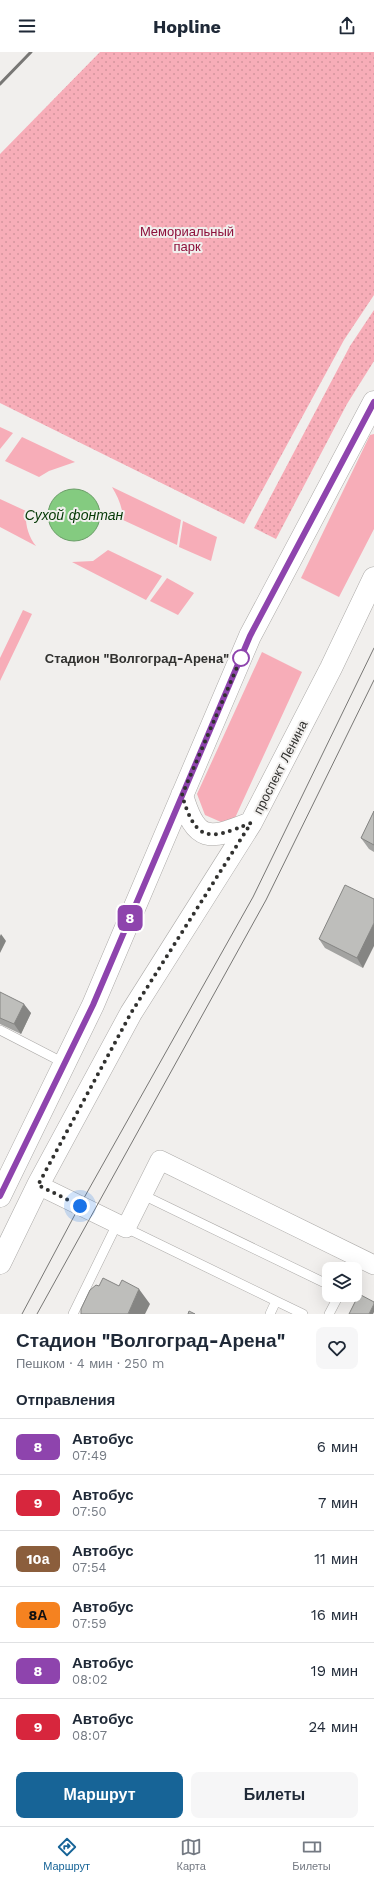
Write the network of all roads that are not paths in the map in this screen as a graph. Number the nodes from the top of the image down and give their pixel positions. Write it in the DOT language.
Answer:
graph roads {
  1 [pos="371,409"];
  2 [pos="374,578"];
  3 [pos="182,795"];
  4 [pos="251,823"];
  5 [pos="0,1030"];
  6 [pos="64,1063"];
  7 [pos="38,1185"];
  8 [pos="143,1194"];
  9 [pos="0,1196"];
  10 [pos="122,1226"];
  11 [pos="0,1264"];
  12 [pos="374,1265"];
  13 [pos="322,1282"];
  14 [pos="276,1301"];
  15 [pos="335,1302"];
  16 [pos="73,1314"];
  17 [pos="270,1314"];
  18 [pos="303,1314"];
  19 [pos="329,1314"];
  1 -- 3 [label="main road"];
  2 -- 4 [label="main road, проспект Ленина"];
  3 -- 4 [label="main road"];
  3 -- 6 [label="main road"];
  4 -- 7 [label="main road, проспект Ленина"];
  5 -- 6 [label="lane"];
  6 -- 9 [label="main road"];
  7 -- 10 [label="street"];
  7 -- 11 [label="main road, проспект Ленина"];
  8 -- 10 [label="street"];
  8 -- 12 [label="street"];
  8 -- 13 [label="lane"];
  10 -- 14 [label="lane"];
  10 -- 16 [label="lane"];
  14 -- 17 [label="lane"];
  14 -- 18 [label="lane"];
  15 -- 19 [label="lane"];
}
